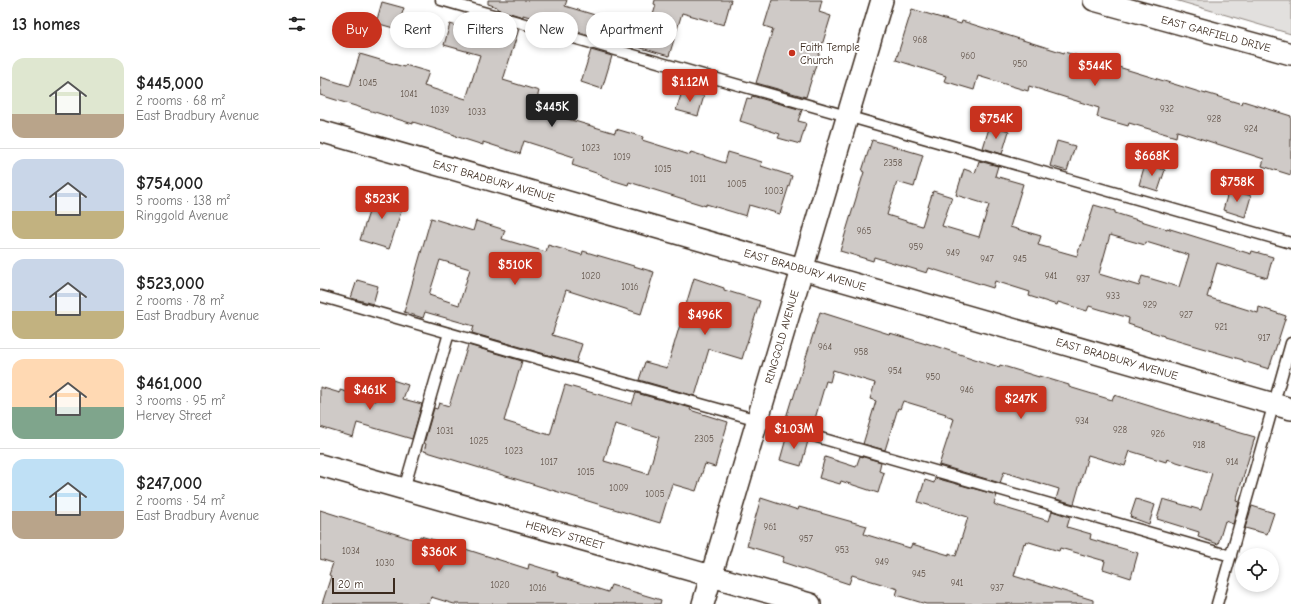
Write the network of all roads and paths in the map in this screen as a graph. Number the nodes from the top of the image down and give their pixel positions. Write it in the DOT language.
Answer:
graph roads {
  1 [pos="441,0"];
  2 [pos="882,0"];
  3 [pos="1094,0"];
  4 [pos="1291,54"];
  5 [pos="847,116"];
  6 [pos="320,131"];
  7 [pos="1291,243"];
  8 [pos="802,269"];
  9 [pos="320,296"];
  10 [pos="449,333"];
  11 [pos="1291,343"];
  12 [pos="1282,407"];
  13 [pos="758,420"];
  14 [pos="320,465"];
  15 [pos="404,489"];
  16 [pos="1231,556"];
  17 [pos="712,576"];
  18 [pos="703,604"];
  19 [pos="810,604"];
  20 [pos="1217,604"];
  1 -- 5 [label="lane"];
  2 -- 5 [label="street, RINGGOLD AVENUE"];
  3 -- 4 [label="street, EAST GARFIELD DRIVE"];
  5 -- 7 [label="lane"];
  5 -- 8 [label="street, RINGGOLD AVENUE"];
  6 -- 8 [label="street, EAST BRADBURY AVENUE"];
  8 -- 12 [label="street, EAST BRADBURY AVENUE"];
  8 -- 13 [label="street, RINGGOLD AVENUE"];
  9 -- 10 [label="lane"];
  10 -- 13 [label="lane"];
  10 -- 15 [label="lane"];
  11 -- 12 [label="lane"];
  12 -- 16 [label="lane"];
  13 -- 16 [label="lane"];
  13 -- 17 [label="street, RINGGOLD AVENUE"];
  14 -- 15 [label="street, HERVEY STREET"];
  15 -- 17 [label="street, HERVEY STREET"];
  16 -- 20 [label="lane"];
  17 -- 18 [label="street, RINGGOLD AVENUE"];
  17 -- 19 [label="street, HERVEY STREET"];
}
